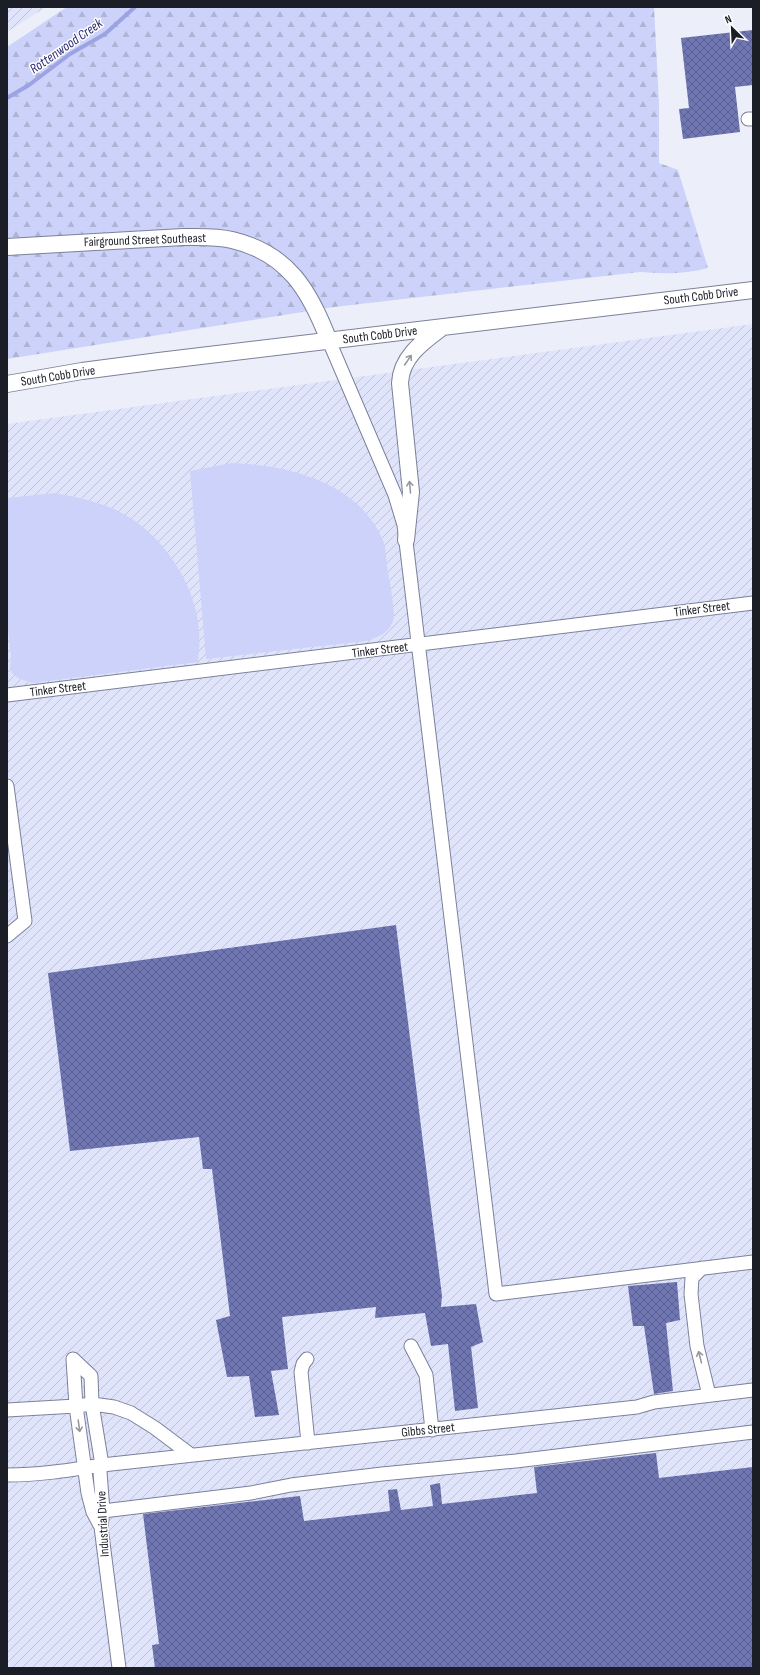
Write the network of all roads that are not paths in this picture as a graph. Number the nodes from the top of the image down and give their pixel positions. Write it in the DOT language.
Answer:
graph roads {
  1 [pos="7,247"];
  2 [pos="753,290"];
  3 [pos="442,328"];
  4 [pos="329,341"];
  5 [pos="7,384"];
  6 [pos="406,540"];
  7 [pos="753,603"];
  8 [pos="419,645"];
  9 [pos="7,695"];
  10 [pos="7,786"];
  11 [pos="13,869"];
  12 [pos="7,936"];
  13 [pos="753,1262"];
  14 [pos="702,1268"];
  15 [pos="410,1346"];
  16 [pos="308,1359"];
  17 [pos="753,1390"];
  18 [pos="709,1395"];
  19 [pos="92,1404"];
  20 [pos="76,1406"];
  21 [pos="7,1410"];
  22 [pos="432,1430"];
  23 [pos="753,1432"];
  24 [pos="308,1443"];
  25 [pos="191,1455"];
  26 [pos="102,1464"];
  27 [pos="84,1468"];
  28 [pos="7,1475"];
  29 [pos="103,1511"];
  30 [pos="101,1527"];
  31 [pos="119,1668"];
  1 -- 4 [label="main road, Fairground Street Southeast"];
  2 -- 3 [label="main road, South Cobb Drive"];
  3 -- 4 [label="main road, South Cobb Drive"];
  6 -- 3 [label="main road, one-way"];
  4 -- 5 [label="main road, South Cobb Drive"];
  4 -- 6 [label="street"];
  6 -- 8 [label="street"];
  7 -- 8 [label="street, Tinker Street"];
  8 -- 9 [label="street, Tinker Street"];
  8 -- 14 [label="street"];
  10 -- 11 [label="street"];
  11 -- 12 [label="street"];
  13 -- 14 [label="street"];
  18 -- 14 [label="street, one-way"];
  15 -- 22 [label="street"];
  16 -- 24 [label="street"];
  17 -- 18 [label="street, Gibbs Street"];
  18 -- 22 [label="street, Gibbs Street"];
  19 -- 20 [label="street"];
  19 -- 20 [label="street, Industrial Drive"];
  19 -- 25 [label="street"];
  19 -- 26 [label="street, Industrial Drive"];
  20 -- 21 [label="street"];
  20 -- 27 [label="street, one-way"];
  22 -- 24 [label="street, Gibbs Street"];
  23 -- 29 [label="street"];
  24 -- 25 [label="street, Gibbs Street"];
  25 -- 26 [label="street, Gibbs Street"];
  26 -- 27 [label="street, Gibbs Street"];
  26 -- 29 [label="street, Industrial Drive"];
  27 -- 28 [label="street, Gibbs Street"];
  27 -- 30 [label="street"];
  29 -- 30 [label="street, Industrial Drive"];
  30 -- 31 [label="street, Industrial Drive"];
}
